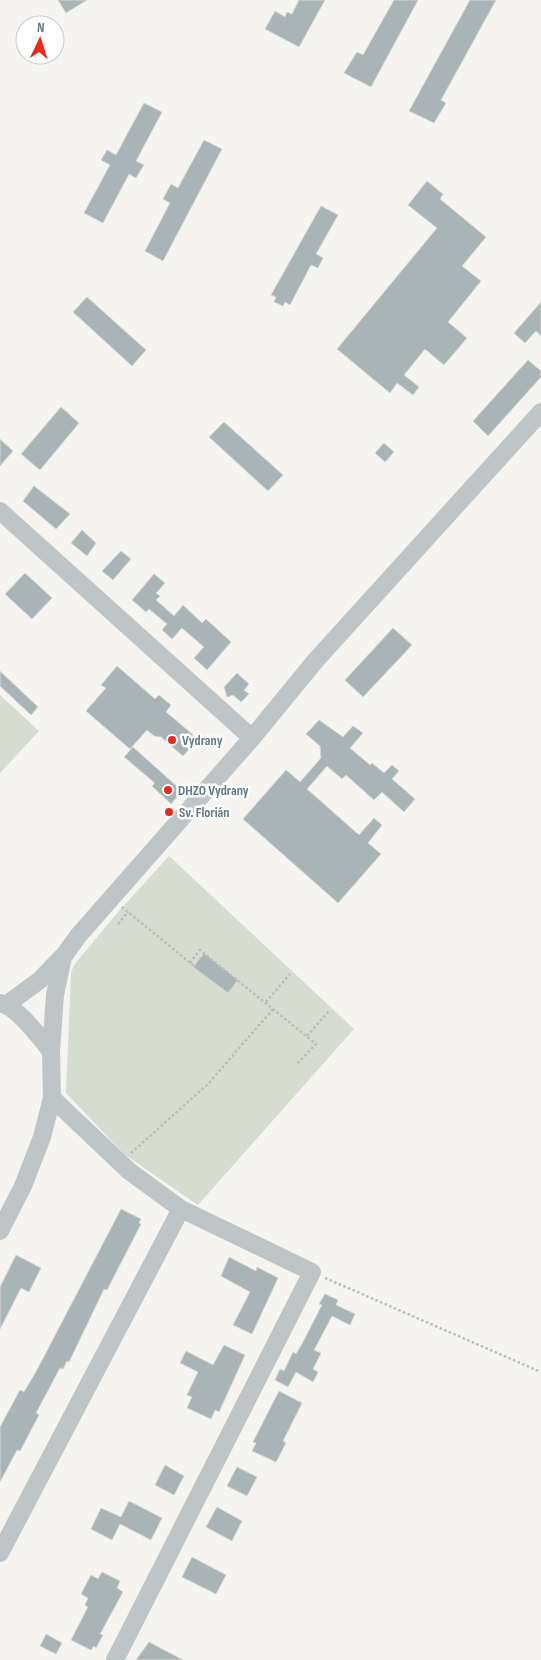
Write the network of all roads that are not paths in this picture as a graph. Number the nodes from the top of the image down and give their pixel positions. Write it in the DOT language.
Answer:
graph roads {
  1 [pos="541,412"];
  2 [pos="0,511"];
  3 [pos="252,738"];
  4 [pos="63,956"];
  5 [pos="3,1004"];
  6 [pos="51,1051"];
  7 [pos="52,1098"];
  8 [pos="181,1209"];
  9 [pos="0,1231"];
  10 [pos="0,1553"];
  11 [pos="115,1660"];
  1 -- 3 [label="street"];
  2 -- 3 [label="street"];
  3 -- 4 [label="street"];
  4 -- 5 [label="street"];
  4 -- 6 [label="street"];
  5 -- 6 [label="street"];
  6 -- 7 [label="street"];
  7 -- 8 [label="street"];
  7 -- 9 [label="street"];
  8 -- 10 [label="street"];
  8 -- 11 [label="street"];
}
